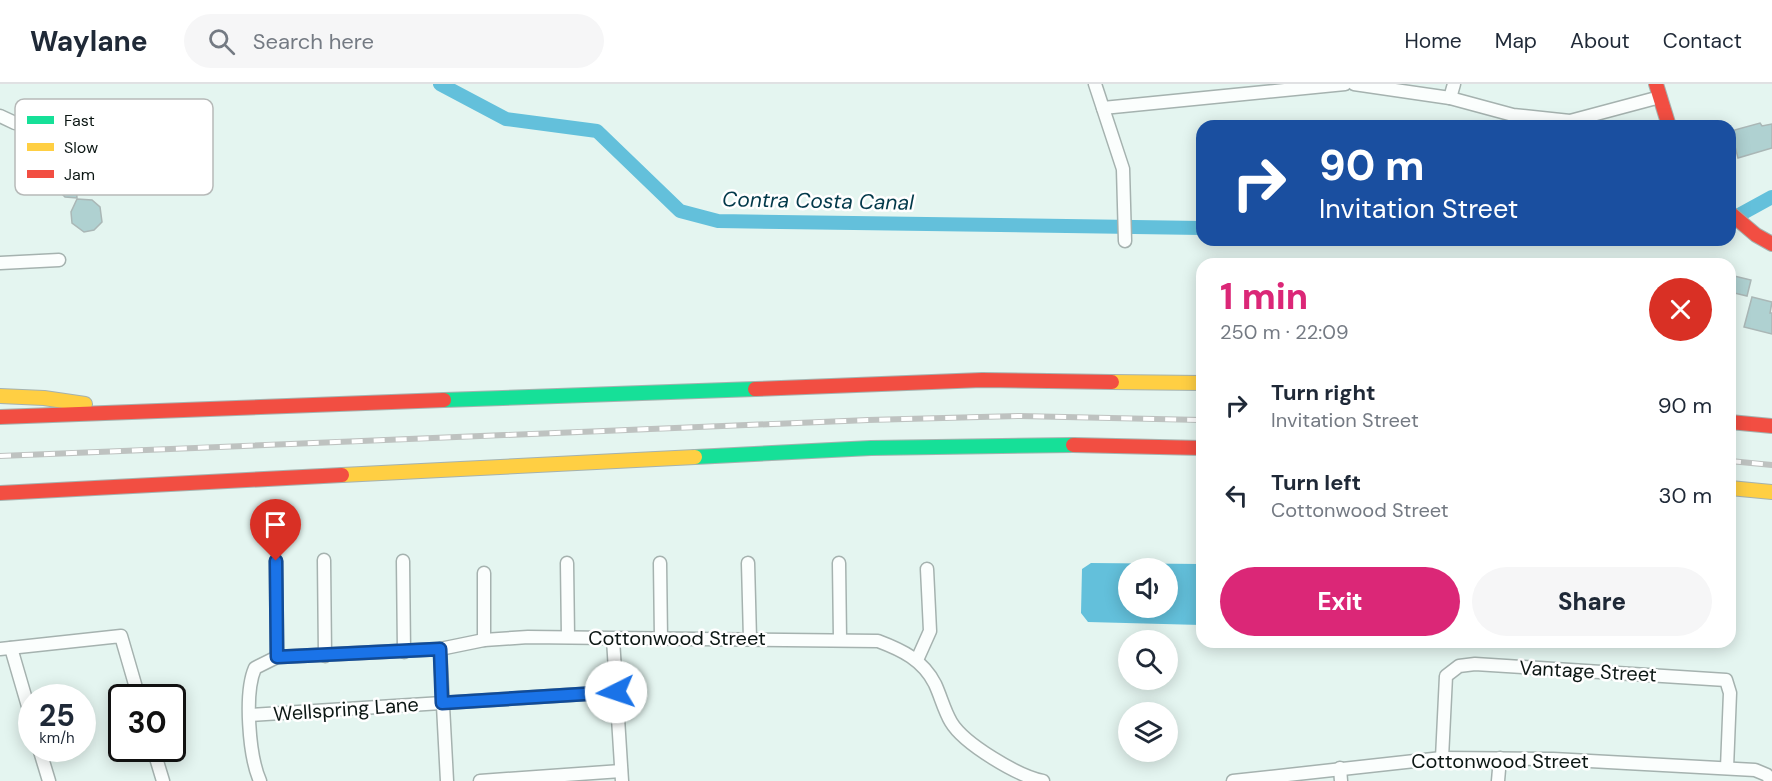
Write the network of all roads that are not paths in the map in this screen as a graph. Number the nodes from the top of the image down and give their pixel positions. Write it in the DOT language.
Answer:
graph roads {
  1 [pos="1095,84"];
  2 [pos="1345,84"];
  3 [pos="1354,84"];
  4 [pos="1454,84"];
  5 [pos="1658,90"];
  6 [pos="1450,98"];
  7 [pos="1103,108"];
  8 [pos="0,116"];
  9 [pos="1561,120"];
  10 [pos="1573,120"];
  11 [pos="1667,120"];
  12 [pos="15,123"];
  13 [pos="1736,219"];
  14 [pos="1125,241"];
  15 [pos="1772,244"];
  16 [pos="59,260"];
  17 [pos="0,263"];
  18 [pos="1196,383"];
  19 [pos="0,396"];
  20 [pos="133,411"];
  21 [pos="0,417"];
  22 [pos="1736,423"];
  23 [pos="1772,426"];
  24 [pos="1196,448"];
  25 [pos="1736,489"];
  26 [pos="1772,492"];
  27 [pos="0,493"];
  28 [pos="324,560"];
  29 [pos="276,561"];
  30 [pos="403,561"];
  31 [pos="567,563"];
  32 [pos="660,563"];
  33 [pos="748,563"];
  34 [pos="839,563"];
  35 [pos="927,568"];
  36 [pos="484,573"];
  37 [pos="568,637"];
  38 [pos="613,639"];
  39 [pos="661,639"];
  40 [pos="750,639"];
  41 [pos="840,639"];
  42 [pos="484,640"];
  43 [pos="6,648"];
  44 [pos="440,649"];
  45 [pos="404,652"];
  46 [pos="325,656"];
  47 [pos="277,657"];
  48 [pos="917,660"];
  49 [pos="19,684"];
  50 [pos="135,684"];
  51 [pos="616,692"];
  52 [pos="442,703"];
  53 [pos="250,715"];
  54 [pos="1442,758"];
  55 [pos="1500,758"];
  56 [pos="43,762"];
  57 [pos="157,762"];
  58 [pos="1340,768"];
  59 [pos="1727,768"];
  60 [pos="621,776"];
  61 [pos="1769,778"];
  62 [pos="49,781"];
  63 [pos="163,781"];
  64 [pos="260,781"];
  65 [pos="447,781"];
  66 [pos="480,781"];
  67 [pos="1043,781"];
  68 [pos="1233,781"];
  69 [pos="1341,781"];
  70 [pos="1498,781"];
  1 -- 7 [label="street"];
  2 -- 7 [label="street"];
  3 -- 6 [label="street"];
  4 -- 6 [label="street"];
  5 -- 10 [label="street"];
  5 -- 11 [label="main road"];
  6 -- 9 [label="street"];
  7 -- 14 [label="street"];
  8 -- 12 [label="street"];
  13 -- 15 [label="main road"];
  16 -- 17 [label="street"];
  18 -- 20 [label="main road"];
  19 -- 20 [label="main road"];
  20 -- 21 [label="main road"];
  22 -- 23 [label="main road"];
  24 -- 27 [label="main road"];
  25 -- 26 [label="main road"];
  28 -- 46 [label="street"];
  29 -- 47 [label="street"];
  30 -- 45 [label="street"];
  31 -- 37 [label="street"];
  32 -- 39 [label="street"];
  33 -- 40 [label="street"];
  34 -- 41 [label="street"];
  35 -- 48 [label="street"];
  36 -- 42 [label="street"];
  37 -- 38 [label="street, Cottonwood Street"];
  37 -- 42 [label="street, Cottonwood Street"];
  38 -- 39 [label="street, Cottonwood Street"];
  38 -- 51 [label="street"];
  39 -- 40 [label="street, Cottonwood Street"];
  40 -- 41 [label="street, Cottonwood Street"];
  41 -- 48 [label="street, Cottonwood Street"];
  42 -- 44 [label="street, Cottonwood Street"];
  43 -- 49 [label="street"];
  43 -- 50 [label="street"];
  44 -- 45 [label="street, Cottonwood Street"];
  44 -- 52 [label="street"];
  45 -- 46 [label="street, Cottonwood Street"];
  46 -- 47 [label="street, Cottonwood Street"];
  47 -- 53 [label="street, Cottonwood Street"];
  48 -- 67 [label="street, Cottonwood Street"];
  51 -- 52 [label="street, Wellspring Lane"];
  51 -- 60 [label="street"];
  52 -- 53 [label="street, Wellspring Lane"];
  52 -- 65 [label="street"];
  53 -- 64 [label="street"];
  54 -- 55 [label="street, Cottonwood Street"];
  54 -- 58 [label="street, Cottonwood Street"];
  54 -- 59 [label="street, Vantage Street"];
  55 -- 59 [label="street, Cottonwood Street"];
  55 -- 70 [label="street"];
  56 -- 62 [label="street"];
  57 -- 63 [label="street"];
  58 -- 68 [label="street, Cottonwood Street"];
  58 -- 69 [label="street"];
  59 -- 61 [label="street, Cottonwood Street"];
  60 -- 66 [label="street"];
}
